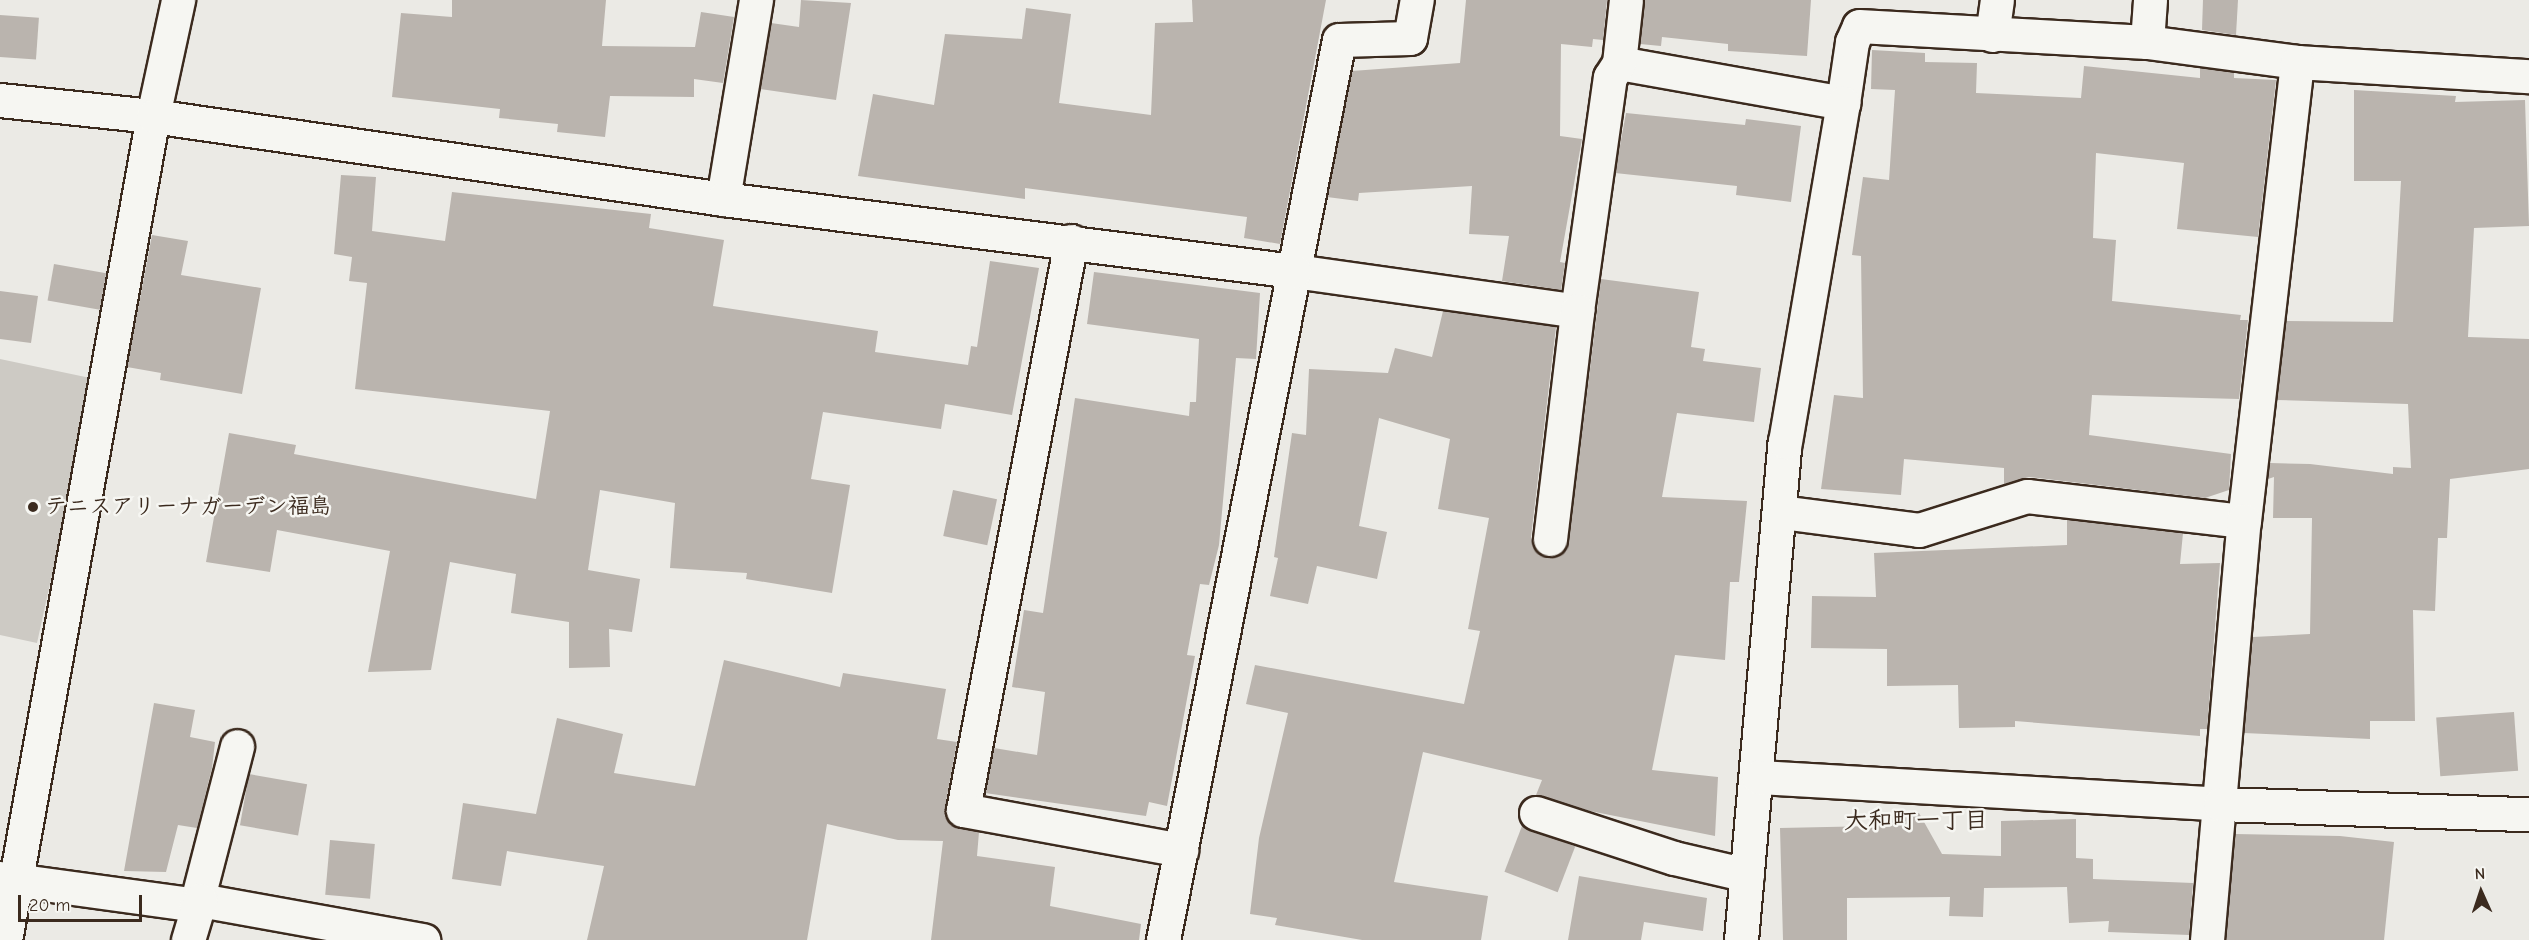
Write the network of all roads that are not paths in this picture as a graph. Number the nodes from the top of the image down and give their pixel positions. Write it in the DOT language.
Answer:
graph roads {
  1 [pos="178,0"];
  2 [pos="756,0"];
  3 [pos="1417,0"];
  4 [pos="1626,0"];
  5 [pos="1997,0"];
  6 [pos="2150,0"];
  7 [pos="1992,35"];
  8 [pos="2147,42"];
  9 [pos="1619,63"];
  10 [pos="2297,63"];
  11 [pos="2529,76"];
  12 [pos="0,100"];
  13 [pos="1843,103"];
  14 [pos="153,116"];
  15 [pos="723,199"];
  16 [pos="1071,241"];
  17 [pos="1294,271"];
  18 [pos="1577,311"];
  19 [pos="1781,512"];
  20 [pos="2244,521"];
  21 [pos="1550,539"];
  22 [pos="237,746"];
  23 [pos="1758,777"];
  24 [pos="2220,804"];
  25 [pos="1536,813"];
  26 [pos="2529,814"];
  27 [pos="1180,850"];
  28 [pos="1747,875"];
  29 [pos="8,879"];
  30 [pos="198,903"];
  31 [pos="5,940"];
  32 [pos="188,940"];
  33 [pos="423,940"];
  34 [pos="1163,940"];
  35 [pos="1741,940"];
  36 [pos="2207,940"];
  1 -- 14 [label="street"];
  2 -- 15 [label="street"];
  3 -- 17 [label="street"];
  4 -- 9 [label="street"];
  5 -- 7 [label="street"];
  6 -- 8 [label="street"];
  7 -- 8 [label="street"];
  7 -- 13 [label="street"];
  8 -- 10 [label="street"];
  9 -- 13 [label="street"];
  9 -- 18 [label="street"];
  10 -- 11 [label="street"];
  10 -- 20 [label="street"];
  12 -- 14 [label="street"];
  13 -- 19 [label="street"];
  14 -- 15 [label="street"];
  14 -- 29 [label="street"];
  15 -- 16 [label="street"];
  16 -- 17 [label="street"];
  16 -- 27 [label="street"];
  17 -- 18 [label="street"];
  17 -- 27 [label="street"];
  18 -- 21 [label="street"];
  19 -- 20 [label="street"];
  19 -- 23 [label="street"];
  20 -- 24 [label="street"];
  22 -- 30 [label="street"];
  23 -- 24 [label="street"];
  23 -- 28 [label="street"];
  24 -- 26 [label="street"];
  24 -- 36 [label="street"];
  25 -- 28 [label="street"];
  27 -- 34 [label="street"];
  28 -- 35 [label="street"];
  29 -- 30 [label="street"];
  29 -- 31 [label="street"];
  30 -- 32 [label="street"];
  30 -- 33 [label="street"];
}
